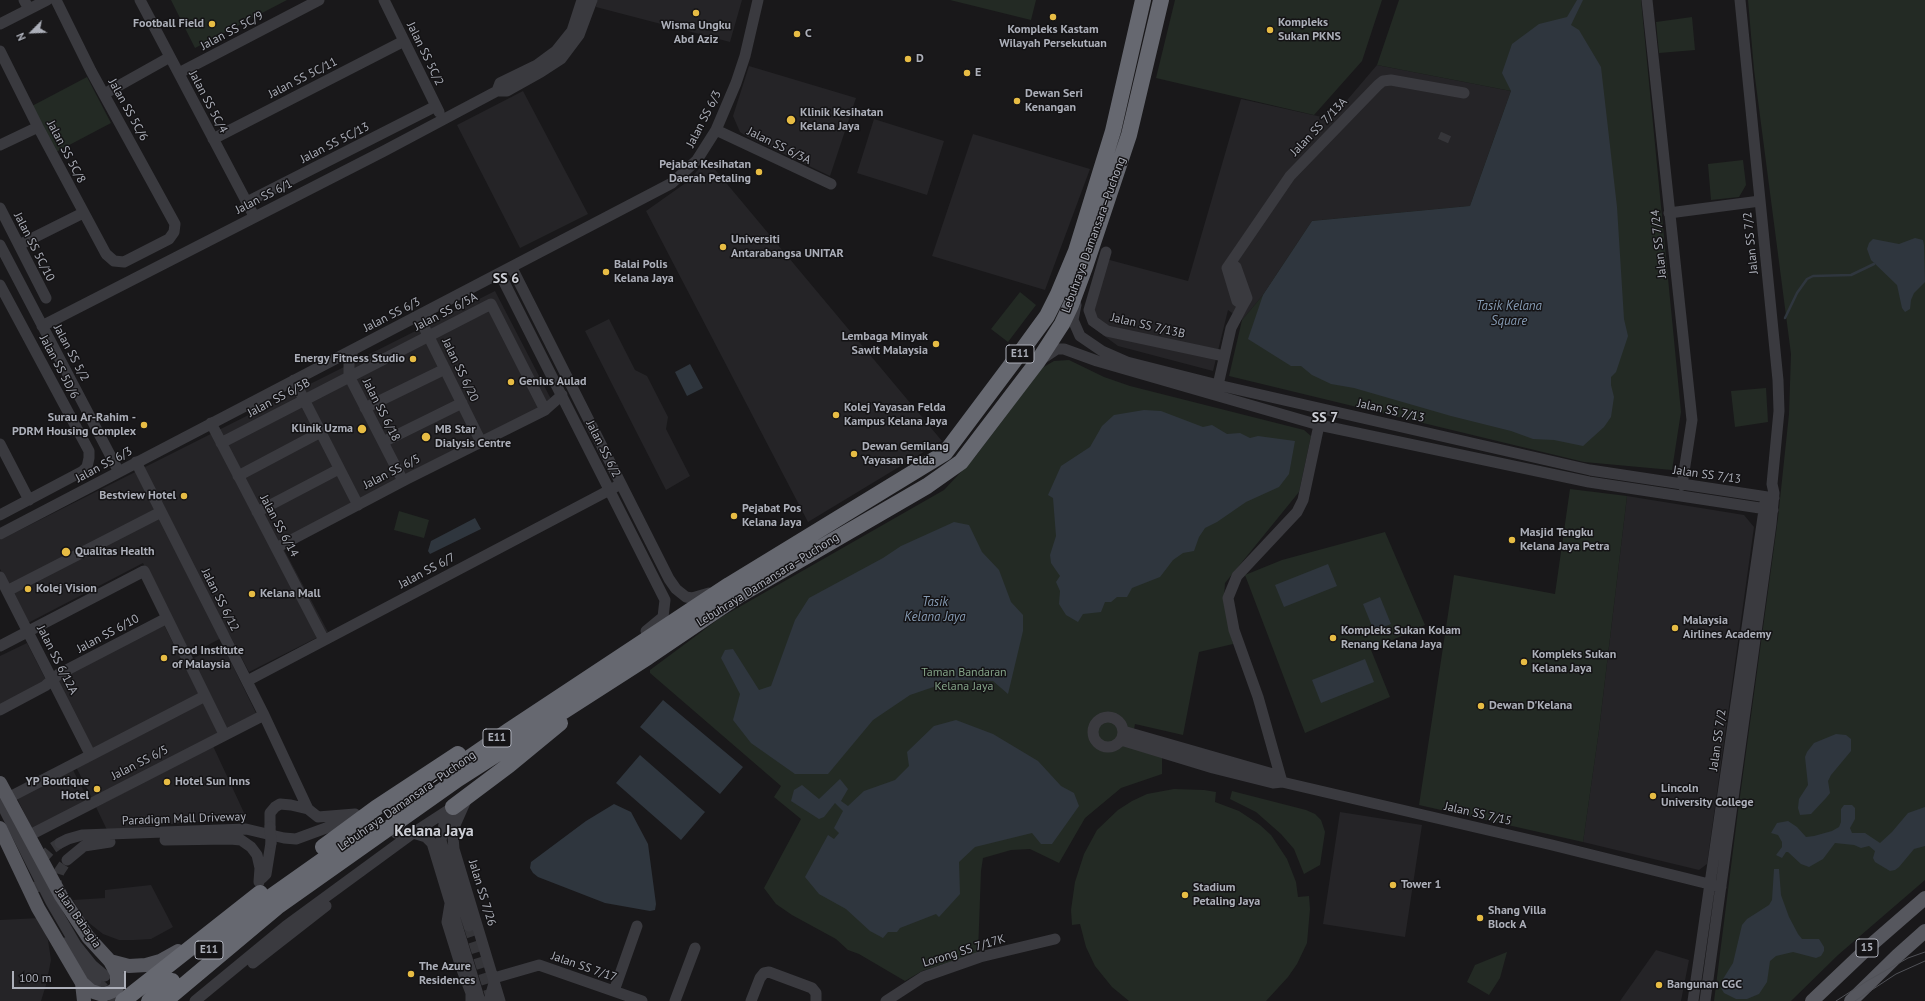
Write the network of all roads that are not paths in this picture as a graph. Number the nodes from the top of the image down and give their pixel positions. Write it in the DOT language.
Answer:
graph roads {
  1 [pos="47,0"];
  2 [pos="56,0"];
  3 [pos="140,0"];
  4 [pos="319,0"];
  5 [pos="384,0"];
  6 [pos="582,0"];
  7 [pos="592,0"];
  8 [pos="752,0"];
  9 [pos="758,0"];
  10 [pos="1143,0"];
  11 [pos="1161,0"];
  12 [pos="1647,0"];
  13 [pos="1740,0"];
  14 [pos="27,5"];
  15 [pos="0,24"];
  16 [pos="404,41"];
  17 [pos="0,51"];
  18 [pos="170,58"];
  19 [pos="741,65"];
  20 [pos="179,74"];
  21 [pos="497,91"];
  22 [pos="1464,93"];
  23 [pos="104,94"];
  24 [pos="436,106"];
  25 [pos="443,120"];
  26 [pos="38,127"];
  27 [pos="716,130"];
  28 [pos="213,139"];
  29 [pos="0,145"];
  30 [pos="831,184"];
  31 [pos="1760,201"];
  32 [pos="247,202"];
  33 [pos="0,208"];
  34 [pos="83,213"];
  35 [pos="1669,213"];
  36 [pos="254,216"];
  37 [pos="0,246"];
  38 [pos="19,246"];
  39 [pos="1106,252"];
  40 [pos="114,261"];
  41 [pos="512,268"];
  42 [pos="1085,268"];
  43 [pos="500,274"];
  44 [pos="0,285"];
  45 [pos="46,298"];
  46 [pos="430,310"];
  47 [pos="42,326"];
  48 [pos="428,335"];
  49 [pos="354,349"];
  50 [pos="1224,356"];
  51 [pos="1038,361"];
  52 [pos="445,369"];
  53 [pos="349,376"];
  54 [pos="294,380"];
  55 [pos="1218,385"];
  56 [pos="562,396"];
  57 [pos="1218,397"];
  58 [pos="304,399"];
  59 [pos="462,404"];
  60 [pos="365,408"];
  61 [pos="545,410"];
  62 [pos="211,423"];
  63 [pos="1319,425"];
  64 [pos="321,432"];
  65 [pos="383,442"];
  66 [pos="481,442"];
  67 [pos="221,443"];
  68 [pos="0,444"];
  69 [pos="136,462"];
  70 [pos="339,469"];
  71 [pos="119,472"];
  72 [pos="238,476"];
  73 [pos="1651,480"];
  74 [pos="403,481"];
  75 [pos="621,484"];
  76 [pos="1682,485"];
  77 [pos="609,489"];
  78 [pos="1654,492"];
  79 [pos="1770,498"];
  80 [pos="29,500"];
  81 [pos="358,505"];
  82 [pos="1768,510"];
  83 [pos="161,512"];
  84 [pos="257,512"];
  85 [pos="0,515"];
  86 [pos="0,534"];
  87 [pos="276,548"];
  88 [pos="0,577"];
  89 [pos="729,585"];
  90 [pos="7,591"];
  91 [pos="709,593"];
  92 [pos="167,618"];
  93 [pos="646,631"];
  94 [pos="28,632"];
  95 [pos="324,640"];
  96 [pos="0,646"];
  97 [pos="53,680"];
  98 [pos="247,681"];
  99 [pos="604,686"];
  100 [pos="206,696"];
  101 [pos="0,710"];
  102 [pos="264,715"];
  103 [pos="556,716"];
  104 [pos="224,734"];
  105 [pos="90,754"];
  106 [pos="1214,763"];
  107 [pos="1282,782"];
  108 [pos="0,783"];
  109 [pos="470,794"];
  110 [pos="4,799"];
  111 [pos="453,806"];
  112 [pos="376,808"];
  113 [pos="308,810"];
  114 [pos="0,814"];
  115 [pos="356,814"];
  116 [pos="0,828"];
  117 [pos="396,833"];
  118 [pos="413,833"];
  119 [pos="28,836"];
  120 [pos="60,843"];
  121 [pos="388,852"];
  122 [pos="67,860"];
  123 [pos="259,882"];
  124 [pos="1715,886"];
  125 [pos="1925,898"];
  126 [pos="59,900"];
  127 [pos="450,900"];
  128 [pos="273,902"];
  129 [pos="234,912"];
  130 [pos="469,926"];
  131 [pos="637,926"];
  132 [pos="1925,931"];
  133 [pos="204,936"];
  134 [pos="1925,936"];
  135 [pos="1055,939"];
  136 [pos="1910,944"];
  137 [pos="695,948"];
  138 [pos="488,959"];
  139 [pos="110,961"];
  140 [pos="512,973"];
  141 [pos="226,975"];
  142 [pos="494,978"];
  143 [pos="94,980"];
  144 [pos="614,991"];
  145 [pos="496,1000"];
  146 [pos="816,1000"];
  147 [pos="84,1001"];
  148 [pos="123,1001"];
  149 [pos="148,1001"];
  150 [pos="165,1001"];
  151 [pos="176,1001"];
  152 [pos="194,1001"];
  153 [pos="204,1001"];
  154 [pos="471,1001"];
  155 [pos="480,1001"];
  156 [pos="642,1001"];
  157 [pos="675,1001"];
  158 [pos="751,1001"];
  159 [pos="886,1001"];
  160 [pos="1694,1001"];
  161 [pos="1705,1001"];
  162 [pos="1812,1001"];
  163 [pos="1851,1001"];
  1 -- 14 [label="street"];
  2 -- 23 [label="street, Jalan SS 5C/6"];
  3 -- 18 [label="street, Jalan SS 5C/4"];
  4 -- 20 [label="street, Jalan SS 5C/9"];
  5 -- 16 [label="street, Jalan SS 5C/2"];
  6 -- 21 [label="street, Jalan SS 6/1"];
  7 -- 21 [label="street, Jalan SS 6/1"];
  8 -- 19 [label="street, Jalan SS 6/3"];
  9 -- 19 [label="street, Jalan SS 6/3"];
  10 -- 89 [label="highway, Lebuhraya Damansara–Puchong / E11"];
  11 -- 42 [label="highway, Lebuhraya Damansara–Puchong / E11"];
  12 -- 35 [label="street, Jalan SS 7/24"];
  13 -- 31 [label="street, Jalan SS 7/2"];
  14 -- 15 [label="street"];
  16 -- 24 [label="street, Jalan SS 5C/2"];
  16 -- 28 [label="street, Jalan SS 5C/11"];
  17 -- 26 [label="street, Jalan SS 5C/8"];
  18 -- 20 [label="street, Jalan SS 5C/4"];
  18 -- 23 [label="street"];
  19 -- 27 [label="street, Jalan SS 6/3"];
  20 -- 28 [label="street, Jalan SS 5C/4"];
  21 -- 25 [label="street, Jalan SS 6/1"];
  22 -- 50 [label="street, Jalan SS 7/13A"];
  23 -- 40 [label="street, Jalan SS 5C/6"];
  24 -- 25 [label="street, Jalan SS 5C/2"];
  24 -- 32 [label="street, Jalan SS 5C/13"];
  25 -- 36 [label="street, Jalan SS 6/1"];
  26 -- 29 [label="street"];
  26 -- 34 [label="street, Jalan SS 5C/8"];
  27 -- 30 [label="street, Jalan SS 6/3A"];
  27 -- 41 [label="street, Jalan SS 6/3"];
  28 -- 32 [label="street, Jalan SS 5C/4"];
  31 -- 35 [label="street"];
  31 -- 79 [label="street, Jalan SS 7/2"];
  32 -- 36 [label="street, Jalan SS 5C/4"];
  33 -- 38 [label="street, Jalan SS 5C/10"];
  34 -- 38 [label="street"];
  34 -- 40 [label="street, Jalan SS 5C/8"];
  35 -- 76 [label="street, Jalan SS 7/24"];
  36 -- 47 [label="street, Jalan SS 6/1"];
  37 -- 47 [label="street, Jalan SS 5/2"];
  38 -- 45 [label="street, Jalan SS 5C/10"];
  39 -- 50 [label="street, Jalan SS 7/13B"];
  41 -- 43 [label="street, Jalan SS 6/3"];
  41 -- 75 [label="street, Jalan SS 6/2"];
  42 -- 51 [label="highway, Lebuhraya Damansara–Puchong / E11"];
  42 -- 55 [label="street, Jalan SS 7/13"];
  43 -- 46 [label="street, Jalan SS 6/3"];
  43 -- 56 [label="street, Jalan SS 6/2"];
  44 -- 80 [label="street, Jalan SS 5D/6"];
  46 -- 48 [label="street, Jalan SS 6/20"];
  46 -- 49 [label="street, Jalan SS 6/3"];
  47 -- 71 [label="street, Jalan SS 5/2"];
  48 -- 52 [label="street, Jalan SS 6/20"];
  48 -- 53 [label="street, Jalan SS 6/5A"];
  48 -- 61 [label="street, Jalan SS 6/5A"];
  49 -- 53 [label="street, Jalan SS 6/18"];
  49 -- 54 [label="street, Jalan SS 6/3"];
  50 -- 55 [label="street, Jalan SS 7/13A"];
  51 -- 57 [label="street, Jalan SS 7/13"];
  51 -- 99 [label="highway, Lebuhraya Damansara–Puchong / E11"];
  52 -- 59 [label="street, Jalan SS 6/20"];
  52 -- 60 [label="street"];
  53 -- 58 [label="street, Jalan SS 6/5B"];
  53 -- 60 [label="street, Jalan SS 6/18"];
  54 -- 58 [label="street"];
  54 -- 62 [label="street, Jalan SS 6/3"];
  55 -- 57 [label="street, Jalan SS 7/13A"];
  55 -- 73 [label="street, Jalan SS 7/13"];
  56 -- 61 [label="street, Jalan SS 6/5"];
  56 -- 77 [label="street, Jalan SS 6/2"];
  57 -- 63 [label="street, Jalan SS 7/13"];
  58 -- 64 [label="street"];
  58 -- 67 [label="street, Jalan SS 6/5B"];
  59 -- 65 [label="street"];
  59 -- 66 [label="street, Jalan SS 6/20"];
  60 -- 65 [label="street, Jalan SS 6/18"];
  61 -- 66 [label="street, Jalan SS 6/5"];
  62 -- 67 [label="street, Jalan SS 6/14"];
  62 -- 69 [label="street, Jalan SS 6/3"];
  63 -- 78 [label="street, Jalan SS 7/13"];
  63 -- 107 [label="street"];
  64 -- 70 [label="street"];
  64 -- 72 [label="street"];
  65 -- 74 [label="street, Jalan SS 6/18"];
  66 -- 74 [label="street, Jalan SS 6/5"];
  67 -- 72 [label="street, Jalan SS 6/14"];
  68 -- 80 [label="street"];
  69 -- 71 [label="street, Jalan SS 6/3"];
  69 -- 83 [label="street, Jalan SS 6/12"];
  70 -- 81 [label="street"];
  70 -- 84 [label="street"];
  71 -- 86 [label="street, Jalan SS 6/3"];
  72 -- 84 [label="street, Jalan SS 6/14"];
  73 -- 76 [label="street, Jalan SS 7/13"];
  73 -- 78 [label="street"];
  74 -- 81 [label="street, Jalan SS 6/5"];
  75 -- 77 [label="street, Jalan SS 6/7"];
  75 -- 91 [label="street, Jalan SS 6/2"];
  76 -- 79 [label="street, Jalan SS 7/13"];
  77 -- 93 [label="street, Jalan SS 6/2"];
  77 -- 95 [label="street, Jalan SS 6/7"];
  78 -- 82 [label="street, Jalan SS 7/13"];
  79 -- 82 [label="street, Jalan SS 7/2"];
  80 -- 85 [label="street"];
  81 -- 87 [label="street, Jalan SS 6/5"];
  82 -- 124 [label="street, Jalan SS 7/2"];
  83 -- 90 [label="street"];
  83 -- 98 [label="street, Jalan SS 6/12"];
  84 -- 87 [label="street, Jalan SS 6/14"];
  87 -- 95 [label="street, Jalan SS 6/14"];
  88 -- 90 [label="street, Jalan SS 6/12A"];
  89 -- 91 [label="highway"];
  89 -- 128 [label="highway, Lebuhraya Damansara–Puchong / E11"];
  90 -- 94 [label="street, Jalan SS 6/12A"];
  91 -- 93 [label="highway"];
  92 -- 94 [label="street"];
  92 -- 97 [label="street, Jalan SS 6/10"];
  92 -- 100 [label="street"];
  93 -- 112 [label="highway"];
  94 -- 96 [label="street"];
  94 -- 97 [label="street, Jalan SS 6/12A"];
  95 -- 98 [label="street, Jalan SS 6/7"];
  97 -- 101 [label="street, Jalan SS 6/10"];
  97 -- 105 [label="street, Jalan SS 6/12A"];
  98 -- 102 [label="street, Jalan SS 6/12"];
  99 -- 103 [label="highway, Lebuhraya Damansara–Puchong / E11"];
  99 -- 109 [label="highway"];
  100 -- 104 [label="street"];
  100 -- 105 [label="street"];
  102 -- 104 [label="street, Jalan SS 6/5"];
  102 -- 113 [label="street, Jalan SS 6/12"];
  103 -- 117 [label="highway"];
  103 -- 128 [label="highway, Lebuhraya Damansara–Puchong / E11"];
  104 -- 119 [label="street, Jalan SS 6/5"];
  105 -- 110 [label="street"];
  106 -- 106 [label="street"];
  106 -- 107 [label="street, Jalan SS 7/15"];
  106 -- 107 [label="street"];
  107 -- 124 [label="street, Jalan SS 7/15"];
  108 -- 110 [label="main road, Jalan Bahagia"];
  109 -- 111 [label="highway"];
  109 -- 138 [label="street, Jalan SS 7/26"];
  110 -- 119 [label="main road, Jalan Bahagia"];
  110 -- 143 [label="street"];
  111 -- 118 [label="street"];
  111 -- 130 [label="street"];
  112 -- 115 [label="street, Paradigm Mall Driveway"];
  112 -- 129 [label="highway"];
  113 -- 115 [label="street"];
  113 -- 123 [label="street, bridge"];
  114 -- 143 [label="street"];
  115 -- 120 [label="street, Paradigm Mall Driveway"];
  116 -- 143 [label="main road"];
  117 -- 118 [label="street"];
  117 -- 151 [label="highway"];
  118 -- 121 [label="street"];
  118 -- 127 [label="street"];
  119 -- 139 [label="main road, Jalan Bahagia"];
  121 -- 141 [label="street"];
  121 -- 153 [label="street"];
  122 -- 123 [label="street, Paradigm Mall Driveway"];
  123 -- 129 [label="street"];
  124 -- 160 [label="street, Jalan SS 7/2"];
  124 -- 161 [label="street, Jalan SS 7/2"];
  125 -- 162 [label="main road, 15"];
  126 -- 143 [label="street"];
  127 -- 154 [label="street"];
  127 -- 155 [label="street"];
  128 -- 149 [label="highway, Lebuhraya Damansara–Puchong / E11"];
  128 -- 150 [label="highway, Lebuhraya Damansara–Puchong / E11"];
  129 -- 133 [label="highway"];
  131 -- 144 [label="street"];
  132 -- 136 [label="main road, 15"];
  133 -- 139 [label="main road"];
  133 -- 148 [label="highway"];
  134 -- 136 [label="main road"];
  135 -- 159 [label="street, Lorong SS 7/17K"];
  136 -- 163 [label="main road, 15"];
  137 -- 157 [label="street"];
  138 -- 140 [label="street"];
  138 -- 142 [label="street, Jalan SS 7/26"];
  139 -- 143 [label="main road"];
  140 -- 142 [label="street, Jalan SS 7/17"];
  140 -- 144 [label="street, Jalan SS 7/17"];
  140 -- 145 [label="street"];
  141 -- 152 [label="street"];
  141 -- 153 [label="street"];
  142 -- 145 [label="street"];
  143 -- 147 [label="main road"];
  144 -- 156 [label="street, Jalan SS 7/17"];
  146 -- 158 [label="street"];
}
